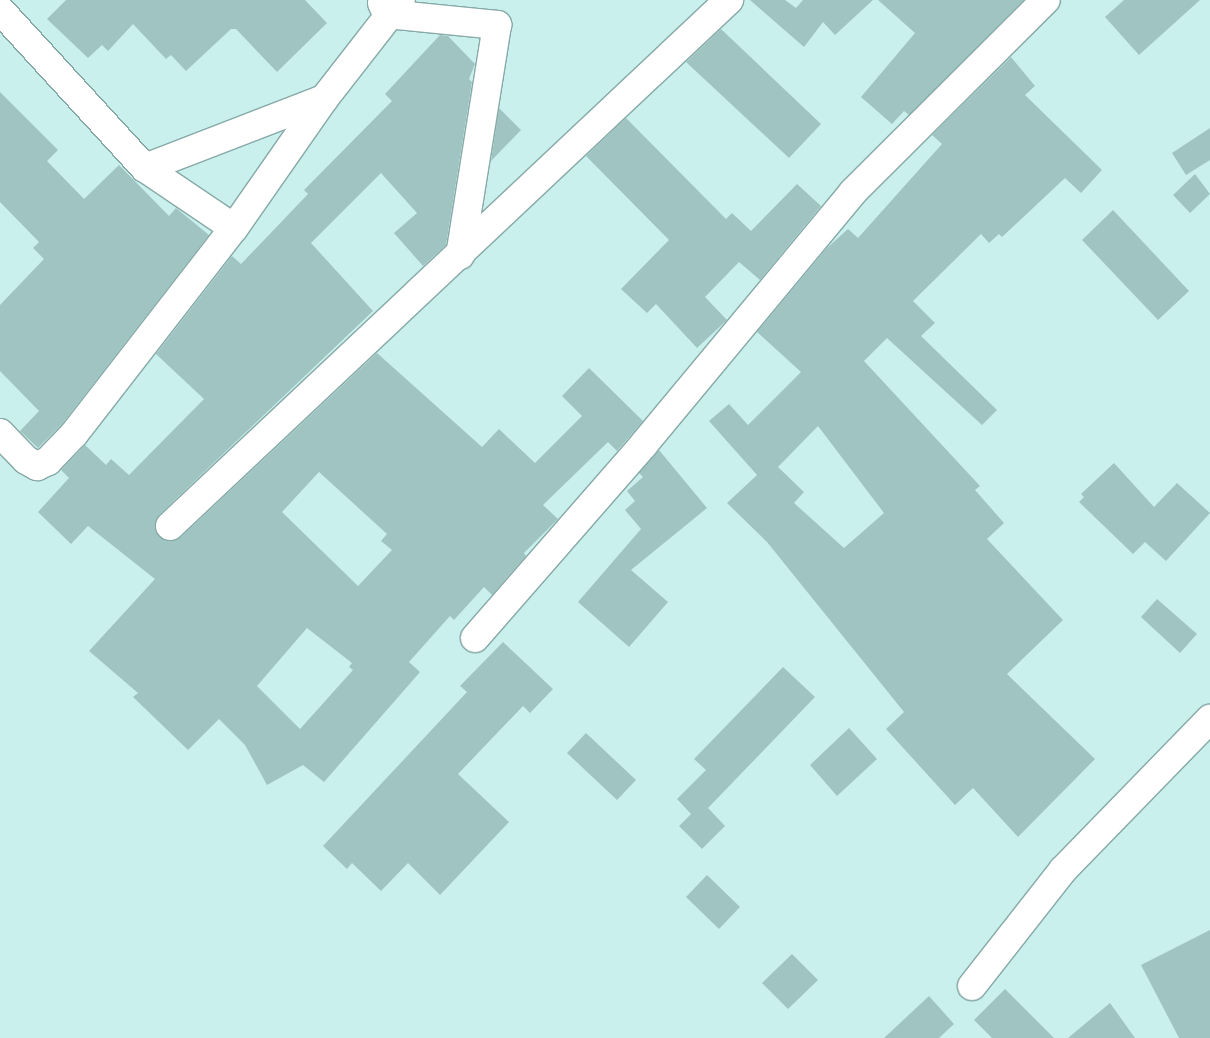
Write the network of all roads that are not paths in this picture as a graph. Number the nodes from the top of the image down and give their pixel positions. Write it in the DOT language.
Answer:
graph roads {
  1 [pos="729,0"];
  2 [pos="1046,0"];
  3 [pos="390,5"];
  4 [pos="0,10"];
  5 [pos="324,99"];
  6 [pos="145,168"];
  7 [pos="234,228"];
  8 [pos="460,255"];
  9 [pos="0,433"];
  10 [pos="170,526"];
  11 [pos="475,638"];
  12 [pos="1210,719"];
  13 [pos="972,986"];
  1 -- 8 [label="street"];
  2 -- 11 [label="street"];
  3 -- 5 [label="street"];
  3 -- 8 [label="street"];
  4 -- 6 [label="street"];
  5 -- 6 [label="street"];
  5 -- 7 [label="street"];
  6 -- 7 [label="street"];
  7 -- 9 [label="street"];
  8 -- 10 [label="street"];
  12 -- 13 [label="street"];
}
